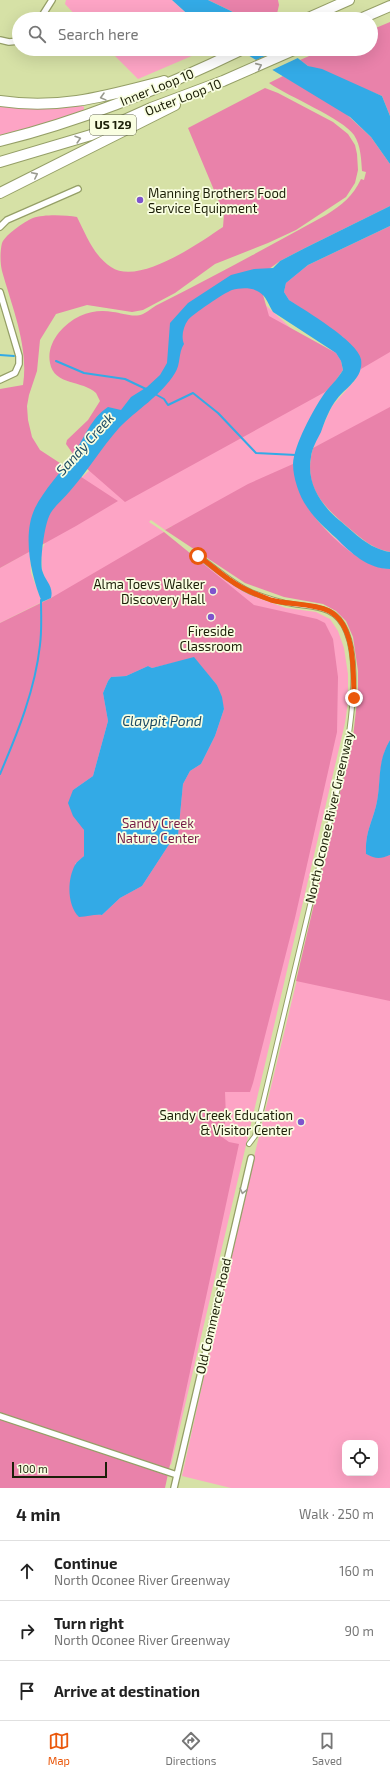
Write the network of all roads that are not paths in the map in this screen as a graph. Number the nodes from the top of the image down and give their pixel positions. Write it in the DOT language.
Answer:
graph roads {
  1 [pos="52,0"];
  2 [pos="349,0"];
  3 [pos="390,6"];
  4 [pos="44,12"];
  5 [pos="322,12"];
  6 [pos="376,12"];
  7 [pos="0,40"];
  8 [pos="12,42"];
  9 [pos="228,56"];
  10 [pos="280,56"];
  11 [pos="195,72"];
  12 [pos="223,81"];
  13 [pos="0,101"];
  14 [pos="0,141"];
  15 [pos="0,162"];
  16 [pos="78,189"];
  17 [pos="0,193"];
  18 [pos="0,227"];
  19 [pos="0,292"];
  20 [pos="0,380"];
  21 [pos="198,556"];
  22 [pos="249,1144"];
  23 [pos="251,1158"];
  24 [pos="0,1416"];
  25 [pos="177,1475"];
  26 [pos="174,1488"];
  1 -- 4 [label="street"];
  2 -- 5 [label="highway"];
  3 -- 6 [label="highway"];
  7 -- 8 [label="street"];
  9 -- 11 [label="highway, Inner Loop 10 / US 129"];
  12 -- 10 [label="highway, Outer Loop 10 / US 129, one-way"];
  11 -- 13 [label="highway, one-way"];
  11 -- 14 [label="highway, Inner Loop 10 / US 129"];
  15 -- 12 [label="highway, Outer Loop 10 / US 129, one-way"];
  17 -- 12 [label="highway, one-way"];
  16 -- 18 [label="street"];
  19 -- 20 [label="street"];
  21 -- 22 [label="street, North Oconee River Greenway"];
  23 -- 25 [label="street, Old Commerce Road, one-way"];
  24 -- 25 [label="street"];
  25 -- 26 [label="street, Old Commerce Road"];
}
